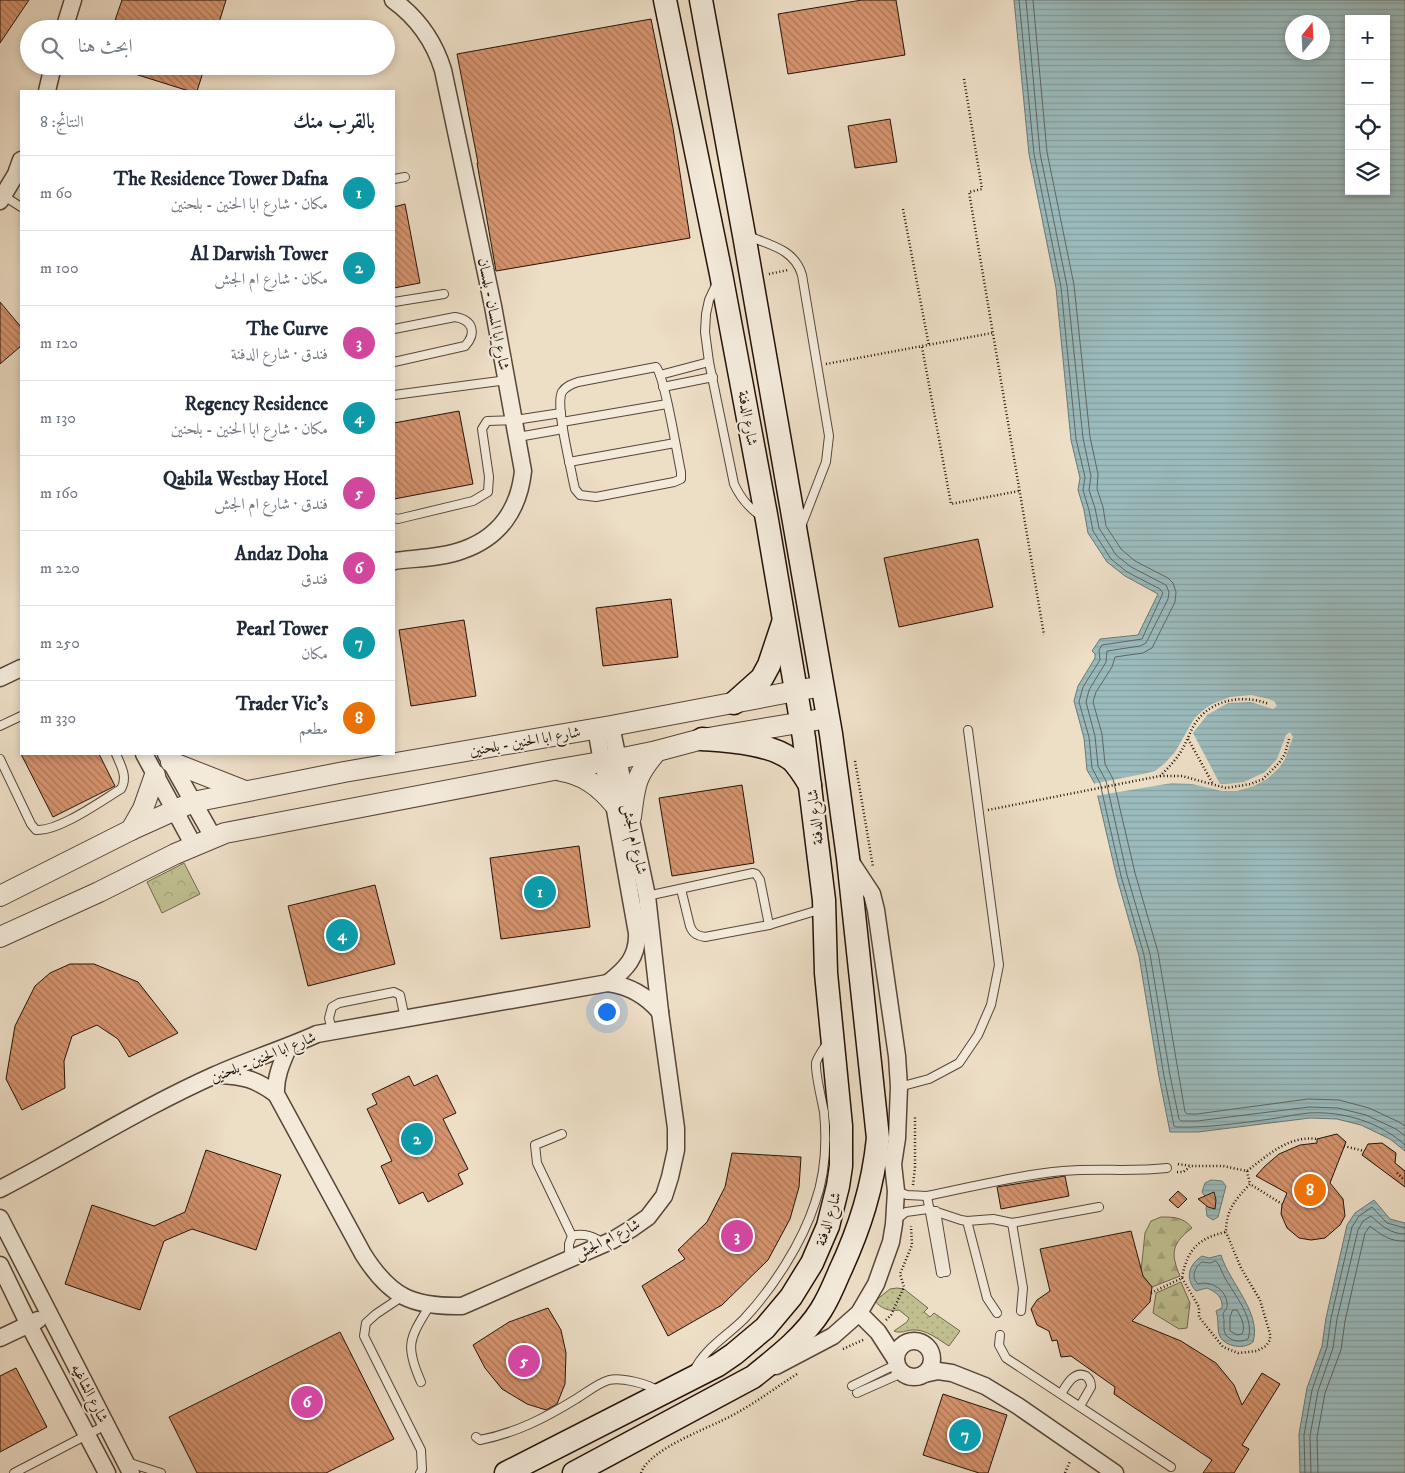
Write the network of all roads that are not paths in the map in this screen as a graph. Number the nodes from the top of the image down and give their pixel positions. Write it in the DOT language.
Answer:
graph roads {
  1 [pos="73,0"];
  2 [pos="665,0"];
  3 [pos="702,0"];
  4 [pos="400,2"];
  5 [pos="67,20"];
  6 [pos="51,75"];
  7 [pos="47,90"];
  8 [pos="20,162"];
  9 [pos="405,177"];
  10 [pos="395,179"];
  11 [pos="2,199"];
  12 [pos="20,207"];
  13 [pos="744,235"];
  14 [pos="722,274"];
  15 [pos="444,294"];
  16 [pos="395,302"];
  17 [pos="395,328"];
  18 [pos="395,362"];
  19 [pos="709,362"];
  20 [pos="660,375"];
  21 [pos="713,377"];
  22 [pos="507,380"];
  23 [pos="663,387"];
  24 [pos="395,395"];
  25 [pos="667,404"];
  26 [pos="561,413"];
  27 [pos="515,420"];
  28 [pos="563,425"];
  29 [pos="518,437"];
  30 [pos="675,443"];
  31 [pos="570,462"];
  32 [pos="395,518"];
  33 [pos="767,520"];
  34 [pos="796,538"];
  35 [pos="395,561"];
  36 [pos="784,622"];
  37 [pos="20,668"];
  38 [pos="0,678"];
  39 [pos="822,686"];
  40 [pos="796,692"];
  41 [pos="734,703"];
  42 [pos="20,716"];
  43 [pos="828,718"];
  44 [pos="802,723"];
  45 [pos="0,726"];
  46 [pos="603,727"];
  47 [pos="968,730"];
  48 [pos="702,739"];
  49 [pos="657,751"];
  50 [pos="116,755"];
  51 [pos="145,755"];
  52 [pos="168,758"];
  53 [pos="0,759"];
  54 [pos="610,761"];
  55 [pos="554,770"];
  56 [pos="155,775"];
  57 [pos="811,786"];
  58 [pos="245,791"];
  59 [pos="614,804"];
  60 [pos="184,806"];
  61 [pos="631,816"];
  62 [pos="132,830"];
  63 [pos="214,837"];
  64 [pos="194,846"];
  65 [pos="848,858"];
  66 [pos="682,889"];
  67 [pos="647,896"];
  68 [pos="1,897"];
  69 [pos="824,908"];
  70 [pos="769,925"];
  71 [pos="0,937"];
  72 [pos="608,983"];
  73 [pos="660,1012"];
  74 [pos="404,1019"];
  75 [pos="332,1031"];
  76 [pos="289,1046"];
  77 [pos="214,1075"];
  78 [pos="899,1087"];
  79 [pos="276,1094"];
  80 [pos="877,1128"];
  81 [pos="562,1134"];
  82 [pos="893,1164"];
  83 [pos="1167,1168"];
  84 [pos="0,1189"];
  85 [pos="896,1191"];
  86 [pos="927,1196"];
  87 [pos="1099,1207"];
  88 [pos="932,1210"];
  89 [pos="0,1218"];
  90 [pos="967,1222"];
  91 [pos="1012,1223"];
  92 [pos="894,1224"];
  93 [pos="572,1236"];
  94 [pos="603,1244"];
  95 [pos="569,1259"];
  96 [pos="0,1265"];
  97 [pos="944,1273"];
  98 [pos="403,1296"];
  99 [pos="430,1305"];
  100 [pos="1021,1311"];
  101 [pos="859,1313"];
  102 [pos="997,1313"];
  103 [pos="49,1314"];
  104 [pos="28,1325"];
  105 [pos="878,1332"];
  106 [pos="1000,1335"];
  107 [pos="0,1338"];
  108 [pos="907,1342"];
  109 [pos="932,1356"];
  110 [pos="898,1366"];
  111 [pos="952,1373"];
  112 [pos="924,1374"];
  113 [pos="753,1377"];
  114 [pos="421,1382"];
  115 [pos="852,1386"];
  116 [pos="857,1393"];
  117 [pos="661,1394"];
  118 [pos="1061,1394"];
  119 [pos="1080,1406"];
  120 [pos="106,1425"];
  121 [pos="87,1434"];
  122 [pos="476,1437"];
  123 [pos="128,1467"];
  124 [pos="1170,1467"];
  125 [pos="14,1473"];
  126 [pos="107,1473"];
  127 [pos="161,1473"];
  128 [pos="420,1473"];
  129 [pos="506,1473"];
  130 [pos="574,1473"];
  131 [pos="1115,1473"];
  1 -- 5 [label="street"];
  2 -- 14 [label="main road, شارع الدفنة"];
  3 -- 13 [label="main road, شارع الدفنة"];
  4 -- 22 [label="street, شارع ابا المسان - بلمسان"];
  6 -- 7 [label="street"];
  8 -- 11 [label="street"];
  9 -- 10 [label="lane"];
  11 -- 12 [label="lane"];
  13 -- 34 [label="main road, شارع الدفنة"];
  13 -- 34 [label="lane"];
  14 -- 19 [label="lane"];
  14 -- 33 [label="main road, شارع الدفنة"];
  15 -- 16 [label="lane"];
  17 -- 18 [label="lane"];
  19 -- 20 [label="lane"];
  19 -- 21 [label="lane"];
  20 -- 23 [label="lane"];
  20 -- 26 [label="lane"];
  21 -- 23 [label="lane"];
  21 -- 33 [label="lane"];
  22 -- 24 [label="lane"];
  22 -- 27 [label="street, شارع ابا المسان - بلمسان"];
  23 -- 25 [label="lane"];
  25 -- 28 [label="lane"];
  25 -- 30 [label="lane"];
  26 -- 27 [label="lane"];
  26 -- 28 [label="lane"];
  27 -- 29 [label="street, شارع ابا المسان - بلمسان"];
  27 -- 32 [label="lane"];
  28 -- 29 [label="lane"];
  28 -- 31 [label="lane"];
  29 -- 35 [label="street, شارع ابا المسان - بلمسان"];
  30 -- 31 [label="lane"];
  30 -- 31 [label="lane"];
  33 -- 36 [label="main road, شارع الدفنة"];
  34 -- 39 [label="main road, شارع الدفنة"];
  36 -- 40 [label="main road, شارع الدفنة"];
  36 -- 41 [label="main road"];
  37 -- 38 [label="street"];
  39 -- 40 [label="street, شارع ابا الحنين - بلحنين"];
  39 -- 43 [label="main road, شارع الدفنة"];
  40 -- 41 [label="street, شارع ابا الحنين - بلحنين"];
  40 -- 44 [label="main road, شارع الدفنة"];
  41 -- 46 [label="street, شارع ابا الحنين - بلحنين"];
  42 -- 45 [label="lane"];
  43 -- 44 [label="street"];
  43 -- 65 [label="main road, شارع الدفنة"];
  44 -- 48 [label="street"];
  44 -- 57 [label="main road, شارع الدفنة"];
  46 -- 54 [label="street, شارع ام الجش"];
  46 -- 58 [label="street, شارع ابا الحنين - بلحنين"];
  47 -- 78 [label="lane"];
  48 -- 49 [label="street"];
  48 -- 57 [label="main road"];
  49 -- 54 [label="street"];
  49 -- 61 [label="street"];
  50 -- 53 [label="lane"];
  51 -- 56 [label="street"];
  52 -- 58 [label="street"];
  52 -- 60 [label="street"];
  54 -- 55 [label="street"];
  54 -- 59 [label="street, شارع ابا الحنين - بلحنين"];
  54 -- 61 [label="street, شارع ام الجش"];
  55 -- 59 [label="street"];
  55 -- 63 [label="street"];
  56 -- 60 [label="street"];
  56 -- 62 [label="street"];
  57 -- 69 [label="main road, شارع الدفنة"];
  58 -- 60 [label="street, شارع ابا الحنين - بلحنين"];
  59 -- 72 [label="street, شارع ابا الحنين - بلحنين"];
  60 -- 62 [label="street, شارع ابا الحنين - بلحنين"];
  60 -- 63 [label="street"];
  60 -- 64 [label="street"];
  61 -- 67 [label="street, شارع ام الجش"];
  62 -- 68 [label="street, شارع ابا الحنين - بلحنين"];
  63 -- 64 [label="street"];
  64 -- 71 [label="street"];
  65 -- 78 [label="street, شارع الدفنة"];
  65 -- 80 [label="main road, شارع الدفنة"];
  66 -- 67 [label="lane"];
  66 -- 70 [label="lane"];
  66 -- 70 [label="lane"];
  67 -- 73 [label="street, شارع ام الجش"];
  69 -- 70 [label="lane"];
  69 -- 117 [label="main road, شارع الدفنة"];
  72 -- 73 [label="street, شارع ابا الحنين - بلحنين"];
  72 -- 74 [label="street, شارع ابا الحنين - بلحنين"];
  73 -- 94 [label="street, شارع ام الجش"];
  74 -- 75 [label="street, شارع ابا الحنين - بلحنين"];
  74 -- 75 [label="lane"];
  75 -- 76 [label="street, شارع ابا الحنين - بلحنين"];
  76 -- 77 [label="street, شارع ابا الحنين - بلحنين"];
  76 -- 79 [label="street"];
  77 -- 79 [label="street, شارع ام الجش"];
  77 -- 84 [label="street, شارع ابا الحنين - بلحنين"];
  78 -- 82 [label="street, شارع الدفنة"];
  79 -- 98 [label="street, شارع ام الجش"];
  80 -- 82 [label="main road"];
  80 -- 113 [label="main road, شارع الدفنة"];
  81 -- 93 [label="lane"];
  82 -- 85 [label="street, شارع الدفنة"];
  83 -- 86 [label="lane"];
  85 -- 86 [label="lane"];
  85 -- 92 [label="street, شارع الدفنة"];
  86 -- 88 [label="lane"];
  87 -- 91 [label="lane"];
  88 -- 90 [label="lane"];
  88 -- 92 [label="lane"];
  88 -- 97 [label="lane"];
  89 -- 103 [label="street, شارع الشاغيه"];
  90 -- 91 [label="lane"];
  90 -- 102 [label="lane"];
  91 -- 100 [label="lane"];
  92 -- 101 [label="street, شارع الدفنة"];
  93 -- 94 [label="lane"];
  93 -- 95 [label="lane"];
  94 -- 95 [label="street, شارع ام الجش"];
  95 -- 99 [label="street, شارع ام الجش"];
  96 -- 104 [label="street, شارع الشاغيه"];
  98 -- 99 [label="street, شارع ام الجش"];
  98 -- 128 [label="lane"];
  99 -- 114 [label="lane"];
  101 -- 105 [label="street"];
  101 -- 113 [label="street, شارع الدفنة"];
  103 -- 104 [label="street"];
  103 -- 120 [label="street, شارع الشاغيه"];
  104 -- 107 [label="street"];
  104 -- 121 [label="street, شارع الشاغيه"];
  105 -- 108 [label="street"];
  105 -- 110 [label="street"];
  106 -- 118 [label="lane"];
  108 -- 109 [label="street"];
  108 -- 110 [label="street"];
  109 -- 111 [label="street"];
  109 -- 112 [label="street"];
  110 -- 112 [label="street"];
  110 -- 115 [label="lane"];
  110 -- 116 [label="lane"];
  111 -- 112 [label="street"];
  111 -- 131 [label="street"];
  113 -- 130 [label="main road, شارع الدفنة"];
  117 -- 122 [label="lane"];
  117 -- 129 [label="main road, شارع الدفنة"];
  118 -- 119 [label="lane"];
  118 -- 119 [label="lane"];
  119 -- 124 [label="lane"];
  120 -- 121 [label="lane"];
  120 -- 123 [label="street, شارع الشاغيه"];
  121 -- 125 [label="lane"];
  121 -- 126 [label="street, شارع الشاغيه"];
  123 -- 127 [label="lane"];
}
